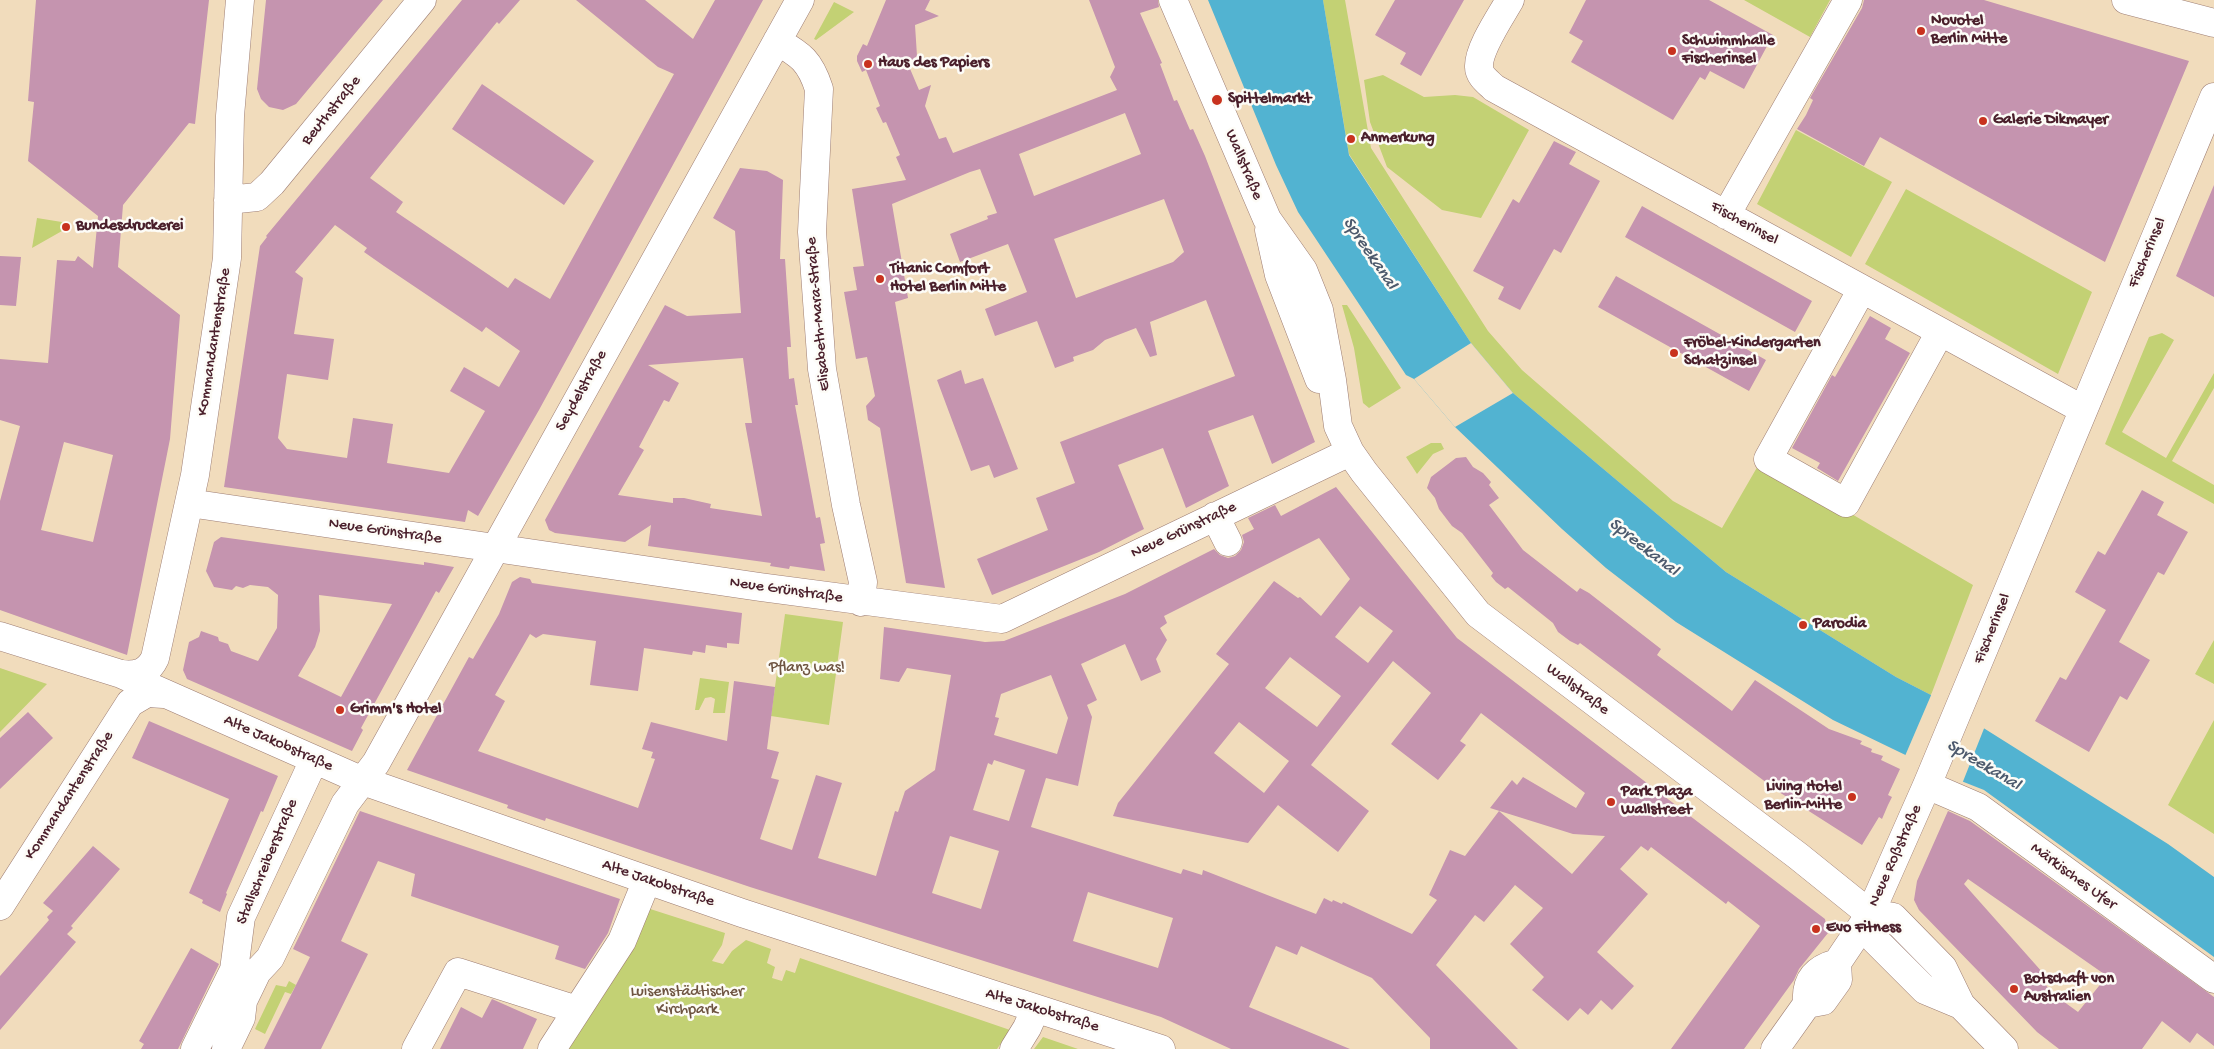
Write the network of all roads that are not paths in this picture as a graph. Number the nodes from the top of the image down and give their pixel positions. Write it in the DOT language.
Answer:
graph roads {
  1 [pos="240,0"];
  2 [pos="422,0"];
  3 [pos="800,0"];
  4 [pos="1174,0"];
  5 [pos="1510,0"];
  6 [pos="1848,0"];
  7 [pos="2126,0"];
  8 [pos="2214,23"];
  9 [pos="777,40"];
  10 [pos="2214,97"];
  11 [pos="228,200"];
  12 [pos="1726,215"];
  13 [pos="1862,289"];
  14 [pos="1940,332"];
  15 [pos="2082,409"];
  16 [pos="1350,452"];
  17 [pos="189,503"];
  18 [pos="1215,516"];
  19 [pos="1228,542"];
  20 [pos="495,548"];
  21 [pos="861,602"];
  22 [pos="0,636"];
  23 [pos="143,684"];
  24 [pos="314,760"];
  25 [pos="1930,778"];
  26 [pos="363,780"];
  27 [pos="647,880"];
  28 [pos="0,906"];
  29 [pos="1870,914"];
  30 [pos="2214,980"];
  31 [pos="578,1010"];
  32 [pos="1035,1010"];
  33 [pos="195,1049"];
  34 [pos="226,1049"];
  35 [pos="416,1049"];
  36 [pos="552,1049"];
  37 [pos="1014,1049"];
  38 [pos="1161,1049"];
  39 [pos="1775,1049"];
  40 [pos="2004,1049"];
  1 -- 11 [label="street, Kommandantenstraße"];
  2 -- 11 [label="street, Beuthstraße"];
  3 -- 9 [label="street, Seydelstraße"];
  4 -- 16 [label="street, Wallstraße"];
  5 -- 12 [label="street, Fischerinsel"];
  6 -- 12 [label="street"];
  7 -- 8 [label="street"];
  9 -- 20 [label="street, Seydelstraße"];
  9 -- 21 [label="street, Elisabeth-Mara-Straße"];
  10 -- 15 [label="street, Fischerinsel"];
  11 -- 17 [label="street, Kommandantenstraße"];
  12 -- 13 [label="street, Fischerinsel"];
  13 -- 14 [label="street, Fischerinsel"];
  13 -- 14 [label="street"];
  14 -- 15 [label="street, Fischerinsel"];
  15 -- 25 [label="street, Fischerinsel"];
  16 -- 18 [label="street, Neue Grünstraße"];
  16 -- 29 [label="street, Wallstraße"];
  17 -- 20 [label="street, Neue Grünstraße"];
  17 -- 23 [label="street, Kommandantenstraße"];
  18 -- 19 [label="street"];
  18 -- 21 [label="street, Neue Grünstraße"];
  20 -- 21 [label="street, Neue Grünstraße"];
  20 -- 26 [label="street, Seydelstraße"];
  22 -- 23 [label="street, Alte Jakobstraße"];
  23 -- 24 [label="street, Alte Jakobstraße"];
  23 -- 28 [label="street, Kommandantenstraße"];
  24 -- 26 [label="street, Alte Jakobstraße"];
  24 -- 33 [label="street, Stallschreiberstraße"];
  25 -- 29 [label="street, Neue Roßstraße"];
  25 -- 30 [label="street, Märkisches Ufer"];
  26 -- 27 [label="street, Alte Jakobstraße"];
  26 -- 34 [label="street"];
  27 -- 31 [label="street"];
  27 -- 32 [label="street, Alte Jakobstraße"];
  29 -- 39 [label="street, Neue Roßstraße"];
  29 -- 40 [label="street"];
  31 -- 35 [label="street"];
  31 -- 36 [label="street"];
  32 -- 37 [label="street"];
  32 -- 38 [label="street, Alte Jakobstraße"];
}
